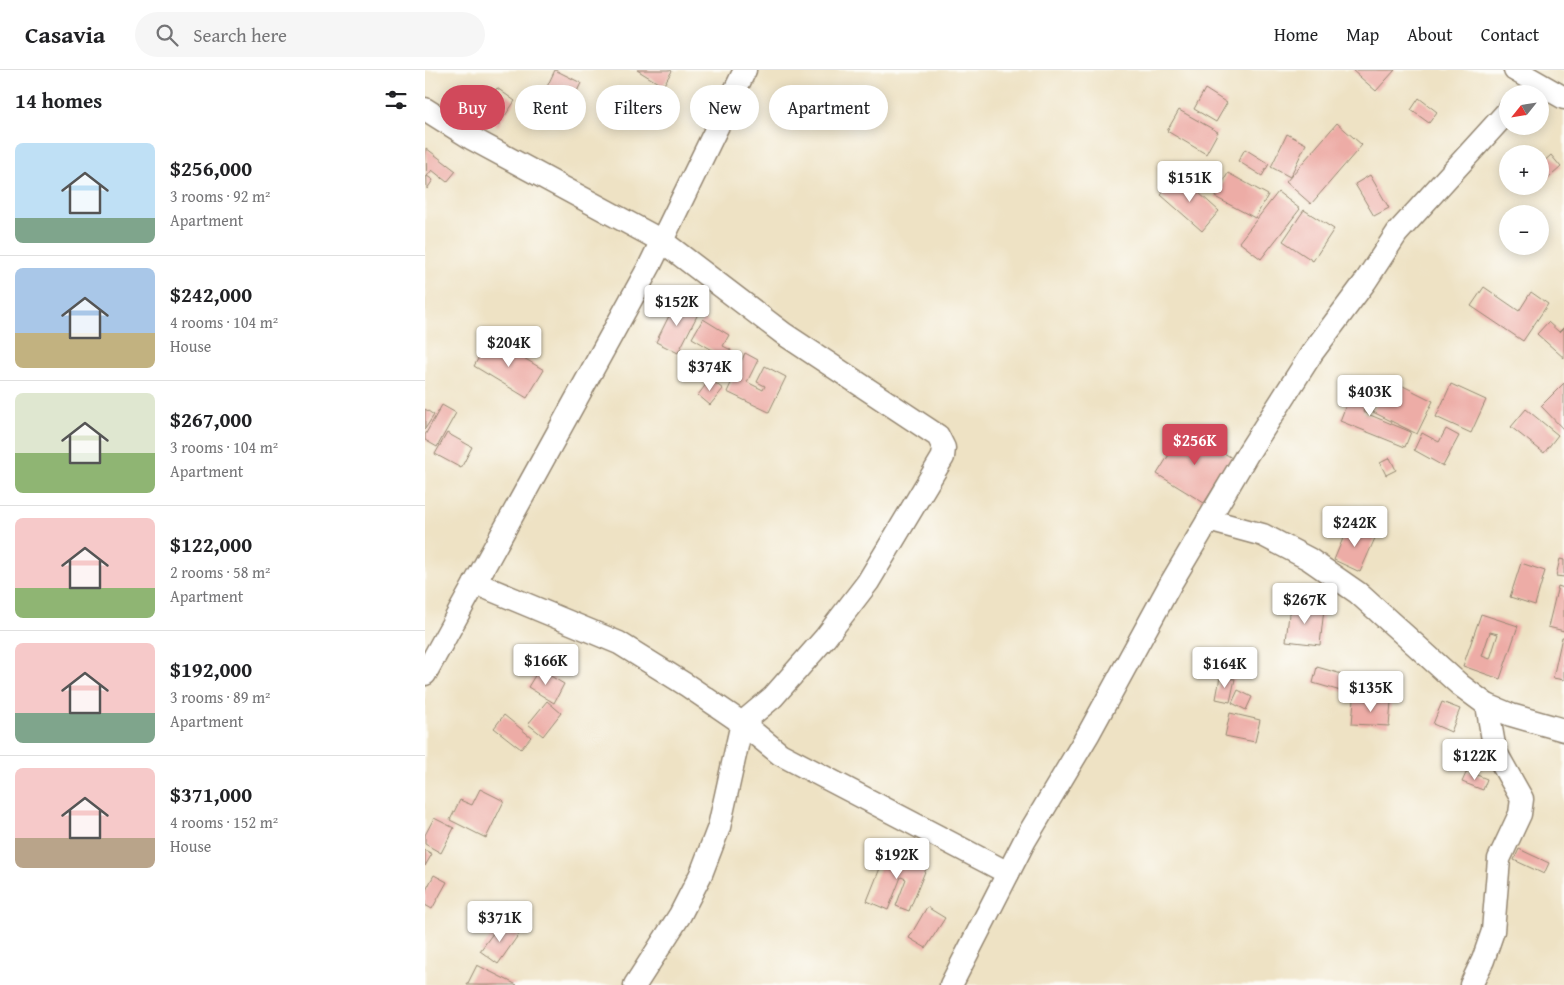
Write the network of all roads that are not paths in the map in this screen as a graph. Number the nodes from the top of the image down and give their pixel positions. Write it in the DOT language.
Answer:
graph roads {
  1 [pos="745,70"];
  2 [pos="1515,70"];
  3 [pos="1528,85"];
  4 [pos="1549,94"];
  5 [pos="1564,98"];
  6 [pos="425,109"];
  7 [pos="1499,121"];
  8 [pos="662,241"];
  9 [pos="1208,520"];
  10 [pos="475,583"];
  11 [pos="425,674"];
  12 [pos="1487,705"];
  13 [pos="742,723"];
  14 [pos="1564,730"];
  15 [pos="1008,873"];
  16 [pos="635,985"];
  17 [pos="951,985"];
  18 [pos="1471,985"];
  1 -- 8 [label="street"];
  2 -- 3 [label="street"];
  4 -- 5 [label="street"];
  6 -- 8 [label="street"];
  7 -- 9 [label="street"];
  8 -- 10 [label="street"];
  8 -- 13 [label="street"];
  9 -- 12 [label="street"];
  9 -- 15 [label="street"];
  10 -- 11 [label="street"];
  10 -- 13 [label="street"];
  12 -- 14 [label="street"];
  12 -- 18 [label="street"];
  13 -- 15 [label="street"];
  13 -- 16 [label="street"];
  15 -- 17 [label="street"];
}
